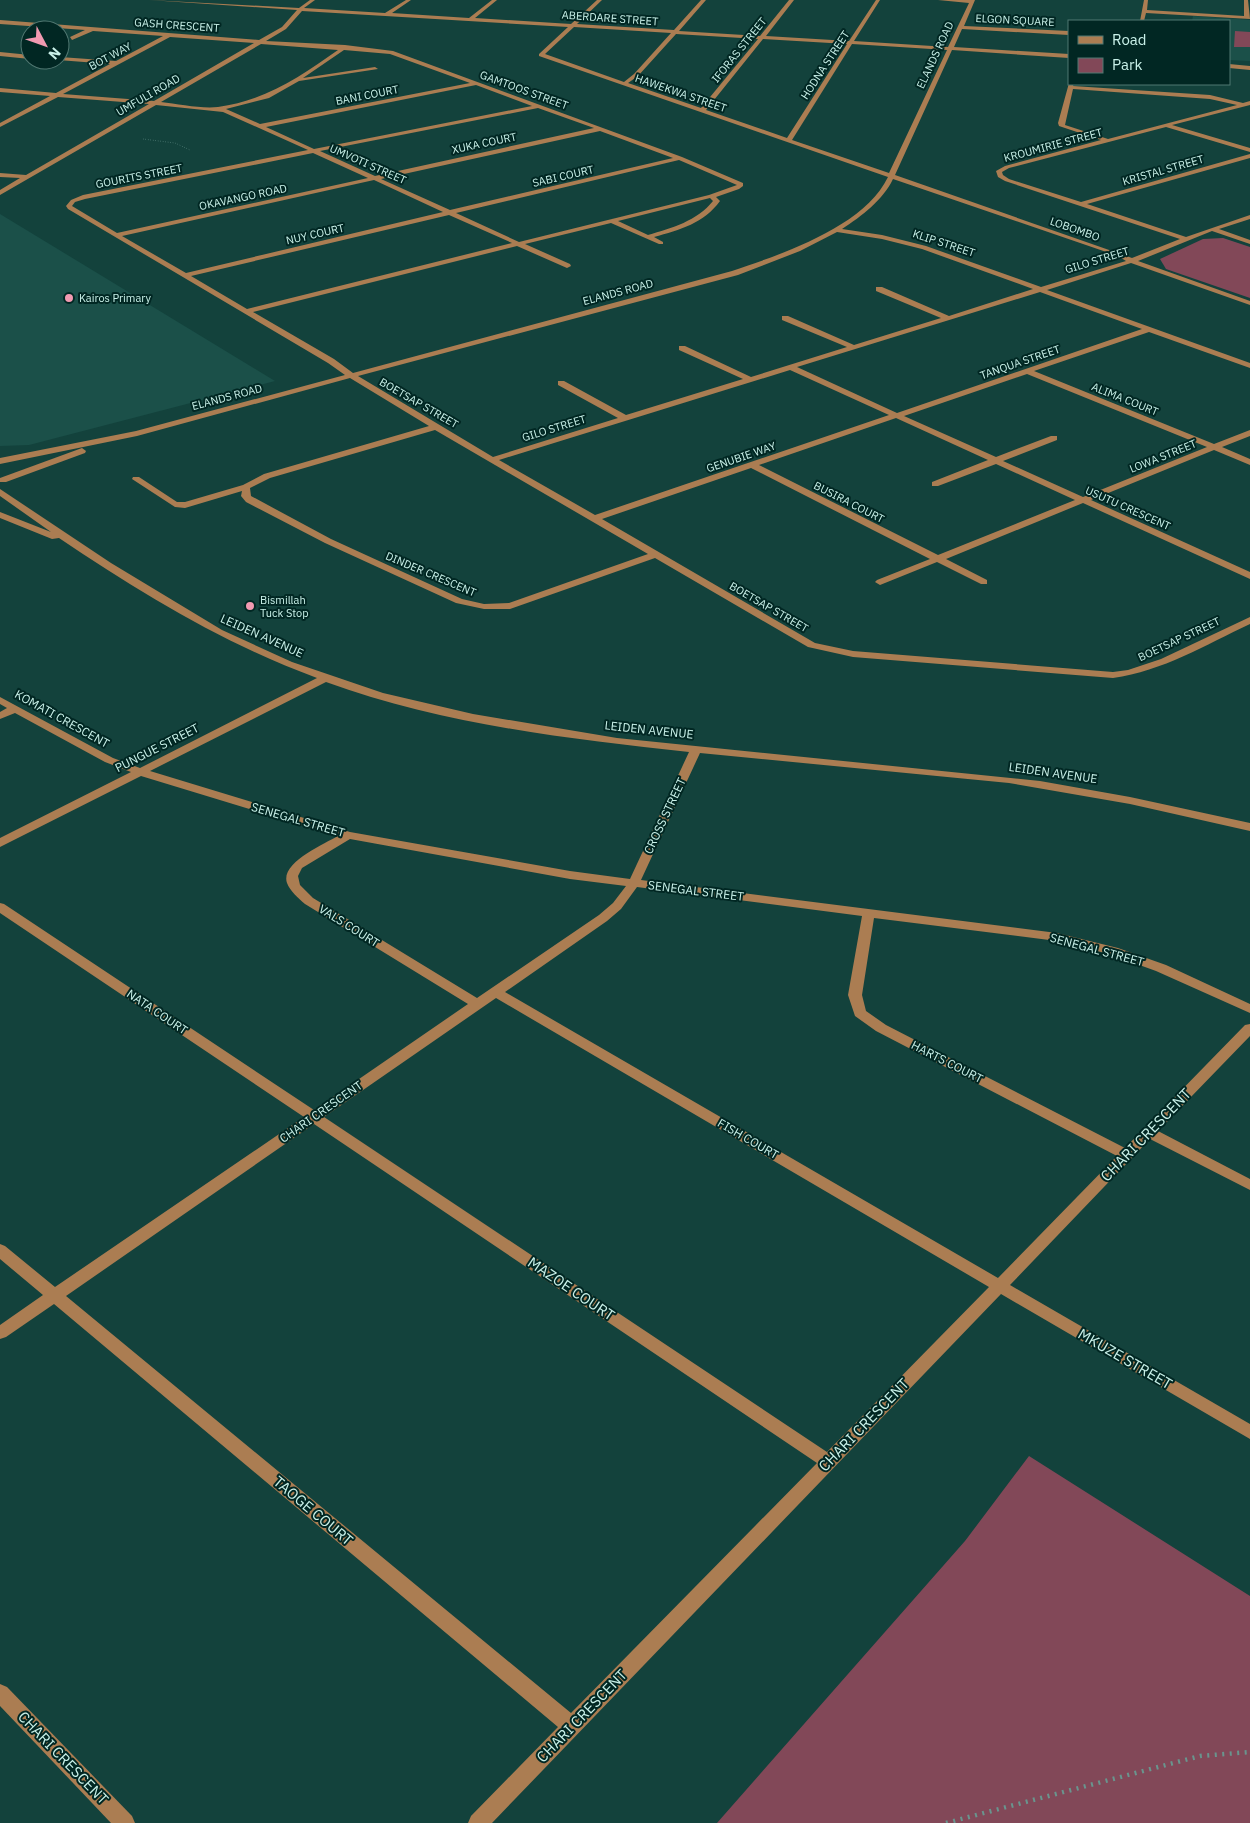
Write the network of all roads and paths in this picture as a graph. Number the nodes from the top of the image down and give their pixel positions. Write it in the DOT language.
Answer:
graph roads {
  1 [pos="151,0"];
  2 [pos="217,0"];
  3 [pos="313,0"];
  4 [pos="409,0"];
  5 [pos="496,0"];
  6 [pos="600,0"];
  7 [pos="704,0"];
  8 [pos="792,0"];
  9 [pos="878,0"];
  10 [pos="940,0"];
  11 [pos="1146,0"];
  12 [pos="1246,0"];
  13 [pos="973,1"];
  14 [pos="211,4"];
  15 [pos="301,9"];
  16 [pos="1144,11"];
  17 [pos="387,14"];
  18 [pos="1248,18"];
  19 [pos="470,20"];
  20 [pos="1142,20"];
  21 [pos="0,22"];
  22 [pos="20,24"];
  23 [pos="20,26"];
  24 [pos="570,26"];
  25 [pos="70,27"];
  26 [pos="961,27"];
  27 [pos="92,28"];
  28 [pos="11,30"];
  29 [pos="674,32"];
  30 [pos="1068,33"];
  31 [pos="171,34"];
  32 [pos="762,37"];
  33 [pos="72,38"];
  34 [pos="261,41"];
  35 [pos="851,43"];
  36 [pos="344,47"];
  37 [pos="951,49"];
  38 [pos="0,54"];
  39 [pos="20,56"];
  40 [pos="1068,56"];
  41 [pos="70,60"];
  42 [pos="117,63"];
  43 [pos="1230,66"];
  44 [pos="1250,68"];
  45 [pos="375,69"];
  46 [pos="296,81"];
  47 [pos="477,83"];
  48 [pos="624,84"];
  49 [pos="1070,86"];
  50 [pos="0,90"];
  51 [pos="57,95"];
  52 [pos="155,103"];
  53 [pos="1247,104"];
  54 [pos="538,106"];
  55 [pos="218,109"];
  56 [pos="702,111"];
  57 [pos="0,125"];
  58 [pos="1165,125"];
  59 [pos="260,126"];
  60 [pos="599,128"];
  61 [pos="102,134"];
  62 [pos="788,140"];
  63 [pos="1107,141"];
  64 [pos="1250,150"];
  65 [pos="314,151"];
  66 [pos="1250,156"];
  67 [pos="680,158"];
  68 [pos="229,168"];
  69 [pos="0,175"];
  70 [pos="892,176"];
  71 [pos="26,177"];
  72 [pos="374,178"];
  73 [pos="0,193"];
  74 [pos="711,196"];
  75 [pos="1081,204"];
  76 [pos="450,213"];
  77 [pos="1250,217"];
  78 [pos="613,221"];
  79 [pos="1212,229"];
  80 [pos="836,230"];
  81 [pos="116,235"];
  82 [pos="648,237"];
  83 [pos="1186,238"];
  84 [pos="1250,242"];
  85 [pos="518,243"];
  86 [pos="661,243"];
  87 [pos="1132,261"];
  88 [pos="567,266"];
  89 [pos="186,275"];
  90 [pos="879,289"];
  91 [pos="1042,289"];
  92 [pos="1250,303"];
  93 [pos="247,311"];
  94 [pos="785,318"];
  95 [pos="948,318"];
  96 [pos="1150,329"];
  97 [pos="853,347"];
  98 [pos="682,348"];
  99 [pos="1250,366"];
  100 [pos="790,367"];
  101 [pos="1027,371"];
  102 [pos="351,376"];
  103 [pos="749,380"];
  104 [pos="561,383"];
  105 [pos="897,415"];
  106 [pos="624,418"];
  107 [pos="435,427"];
  108 [pos="137,433"];
  109 [pos="1250,434"];
  110 [pos="1054,438"];
  111 [pos="1215,448"];
  112 [pos="491,460"];
  113 [pos="996,460"];
  114 [pos="0,461"];
  115 [pos="1250,462"];
  116 [pos="752,465"];
  117 [pos="1,479"];
  118 [pos="136,479"];
  119 [pos="935,484"];
  120 [pos="246,487"];
  121 [pos="0,492"];
  122 [pos="1084,500"];
  123 [pos="0,515"];
  124 [pos="593,519"];
  125 [pos="80,548"];
  126 [pos="654,555"];
  127 [pos="937,559"];
  128 [pos="1250,576"];
  129 [pos="880,582"];
  130 [pos="984,582"];
  131 [pos="1250,620"];
  132 [pos="326,678"];
  133 [pos="0,700"];
  134 [pos="15,709"];
  135 [pos="0,716"];
  136 [pos="696,749"];
  137 [pos="140,772"];
  138 [pos="1250,828"];
  139 [pos="348,835"];
  140 [pos="0,843"];
  141 [pos="634,883"];
  142 [pos="0,907"];
  143 [pos="870,913"];
  144 [pos="496,992"];
  145 [pos="477,1004"];
  146 [pos="1250,1009"];
  147 [pos="1250,1028"];
  148 [pos="314,1117"];
  149 [pos="1148,1132"];
  150 [pos="1126,1155"];
  151 [pos="1250,1185"];
  152 [pos="0,1250"];
  153 [pos="1000,1286"];
  154 [pos="54,1296"];
  155 [pos="0,1333"];
  156 [pos="1250,1432"];
  157 [pos="828,1462"];
  158 [pos="0,1693"];
  159 [pos="572,1726"];
  160 [pos="1250,1752"];
  161 [pos="125,1823"];
  162 [pos="478,1823"];
  163 [pos="946,1823"];
  1 -- 14 [label="street, ABERDARE STREET"];
  2 -- 14 [label="street"];
  3 -- 15 [label="street, UMFULI ROAD"];
  4 -- 17 [label="street"];
  5 -- 19 [label="street"];
  6 -- 24 [label="street, HAWEKWA STREET"];
  7 -- 29 [label="street"];
  8 -- 32 [label="street, IFORAS STREET"];
  9 -- 35 [label="street, HODNA STREET"];
  10 -- 13 [label="street"];
  11 -- 16 [label="street"];
  12 -- 18 [label="street"];
  13 -- 26 [label="street, ELANDS ROAD"];
  14 -- 15 [label="street, ABERDARE STREET"];
  15 -- 17 [label="street, ABERDARE STREET"];
  15 -- 34 [label="street, UMFULI ROAD"];
  16 -- 18 [label="street"];
  16 -- 20 [label="street"];
  17 -- 19 [label="street, ABERDARE STREET"];
  19 -- 24 [label="street, ABERDARE STREET"];
  21 -- 22 [label="street, GASH CRESCENT"];
  23 -- 28 [label="street, GASH CRESCENT"];
  24 -- 29 [label="street, ABERDARE STREET"];
  24 -- 48 [label="street, HAWEKWA STREET"];
  25 -- 27 [label="street, GASH CRESCENT"];
  26 -- 30 [label="street, ELGON SQUARE"];
  26 -- 37 [label="street, ELANDS ROAD"];
  27 -- 31 [label="street, GASH CRESCENT"];
  27 -- 33 [label="street"];
  29 -- 32 [label="street, ABERDARE STREET"];
  29 -- 48 [label="street"];
  31 -- 34 [label="street, GASH CRESCENT"];
  31 -- 42 [label="street, BOT WAY"];
  32 -- 35 [label="street, ABERDARE STREET"];
  32 -- 56 [label="street, IFORAS STREET"];
  34 -- 36 [label="street, GAMTOOS STREET"];
  34 -- 52 [label="street, UMFULI ROAD"];
  35 -- 37 [label="street, ABERDARE STREET"];
  35 -- 62 [label="street, HODNA STREET"];
  36 -- 46 [label="street"];
  36 -- 47 [label="street, GAMTOOS STREET"];
  37 -- 40 [label="street, ABERDARE STREET"];
  37 -- 70 [label="street, ELANDS ROAD"];
  38 -- 39 [label="street"];
  41 -- 42 [label="street"];
  42 -- 51 [label="street, BOT WAY"];
  43 -- 44 [label="street"];
  45 -- 46 [label="street"];
  46 -- 55 [label="street"];
  47 -- 54 [label="street, GAMTOOS STREET"];
  47 -- 59 [label="street, BANI COURT"];
  48 -- 56 [label="street, HAWEKWA STREET"];
  49 -- 53 [label="street"];
  49 -- 63 [label="street"];
  50 -- 51 [label="street"];
  51 -- 52 [label="street"];
  51 -- 57 [label="street, BOT WAY"];
  52 -- 55 [label="street, UMVOTI STREET"];
  52 -- 61 [label="street, UMFULI ROAD"];
  53 -- 58 [label="street, KROUMIRIE STREET"];
  54 -- 60 [label="street, GAMTOOS STREET"];
  54 -- 65 [label="street, GOURITS STREET"];
  55 -- 59 [label="street, UMVOTI STREET"];
  56 -- 62 [label="street, HAWEKWA STREET"];
  58 -- 63 [label="street, KROUMIRIE STREET"];
  58 -- 64 [label="street"];
  59 -- 65 [label="street, UMVOTI STREET"];
  60 -- 67 [label="street, GAMTOOS STREET"];
  60 -- 72 [label="street, XUKA COURT"];
  61 -- 68 [label="path"];
  61 -- 71 [label="street, UMFULI ROAD"];
  62 -- 70 [label="street, HAWEKWA STREET"];
  63 -- 75 [label="street, KROUMIRIE STREET"];
  65 -- 68 [label="street, GOURITS STREET"];
  65 -- 72 [label="street, UMVOTI STREET"];
  66 -- 75 [label="street, KRISTAL STREET"];
  67 -- 74 [label="street, GAMTOOS STREET"];
  67 -- 76 [label="street, SABI COURT"];
  68 -- 81 [label="street, GOURITS STREET"];
  69 -- 71 [label="street"];
  70 -- 80 [label="street, ELANDS ROAD"];
  70 -- 87 [label="street, LOBOMBO"];
  71 -- 73 [label="street, UMFULI ROAD"];
  72 -- 76 [label="street, UMVOTI STREET"];
  72 -- 81 [label="street, OKAVANGO ROAD"];
  74 -- 78 [label="street, GAMTOOS STREET"];
  74 -- 82 [label="street"];
  75 -- 83 [label="street, KROUMIRIE STREET"];
  76 -- 85 [label="street, UMVOTI STREET"];
  76 -- 89 [label="street, NUY COURT"];
  77 -- 79 [label="street, GILO STREET"];
  78 -- 82 [label="street"];
  78 -- 85 [label="street, GAMTOOS STREET"];
  79 -- 83 [label="street, GILO STREET"];
  79 -- 84 [label="street"];
  80 -- 91 [label="street, KLIP STREET"];
  80 -- 102 [label="street, ELANDS ROAD"];
  81 -- 89 [label="street, GOURITS STREET"];
  82 -- 86 [label="street"];
  83 -- 87 [label="street, GILO STREET"];
  85 -- 88 [label="street, UMVOTI STREET"];
  85 -- 93 [label="street, GAMTOOS STREET"];
  87 -- 91 [label="street, GILO STREET"];
  87 -- 92 [label="street, LOBOMBO"];
  89 -- 93 [label="street, GOURITS STREET"];
  90 -- 95 [label="street"];
  91 -- 95 [label="street, GILO STREET"];
  91 -- 96 [label="street"];
  93 -- 102 [label="street, GOURITS STREET"];
  94 -- 97 [label="street"];
  95 -- 97 [label="street, GILO STREET"];
  96 -- 99 [label="street"];
  96 -- 101 [label="street, TANQUA STREET"];
  97 -- 100 [label="street, GILO STREET"];
  98 -- 103 [label="street"];
  100 -- 103 [label="street, GILO STREET"];
  100 -- 105 [label="street, USUTU CRESCENT"];
  101 -- 105 [label="street, TANQUA STREET"];
  101 -- 111 [label="street, ALIMA COURT"];
  102 -- 107 [label="street, BOETSAP STREET"];
  102 -- 108 [label="street, ELANDS ROAD"];
  103 -- 106 [label="street, GILO STREET"];
  104 -- 106 [label="street, GILO STREET"];
  105 -- 113 [label="street, USUTU CRESCENT"];
  105 -- 116 [label="street, GENUBIE WAY"];
  106 -- 112 [label="street, GILO STREET"];
  107 -- 112 [label="street, BOETSAP STREET"];
  107 -- 120 [label="street"];
  108 -- 114 [label="street, ELANDS ROAD"];
  108 -- 117 [label="street, ELANDS ROAD"];
  109 -- 111 [label="street, LOWA STREET"];
  110 -- 113 [label="street"];
  111 -- 115 [label="street, ALIMA COURT"];
  111 -- 122 [label="street, LOWA STREET"];
  112 -- 124 [label="street, BOETSAP STREET"];
  113 -- 119 [label="street"];
  113 -- 122 [label="street, USUTU CRESCENT"];
  116 -- 124 [label="street, GENUBIE WAY"];
  116 -- 127 [label="street, BUSIRA COURT"];
  118 -- 120 [label="street"];
  120 -- 126 [label="street, DINDER CRESCENT"];
  121 -- 125 [label="street, LEIDEN AVENUE"];
  122 -- 127 [label="street"];
  122 -- 128 [label="street, USUTU CRESCENT"];
  123 -- 125 [label="street, LEIDEN AVENUE"];
  124 -- 126 [label="street, BOETSAP STREET"];
  125 -- 132 [label="street, LEIDEN AVENUE"];
  126 -- 131 [label="street, BOETSAP STREET"];
  127 -- 129 [label="street"];
  127 -- 130 [label="street, BUSIRA COURT"];
  132 -- 136 [label="street, LEIDEN AVENUE"];
  132 -- 137 [label="street, PUNGUE STREET"];
  133 -- 134 [label="street, KOMATI CRESCENT"];
  134 -- 135 [label="street"];
  134 -- 137 [label="street, KOMATI CRESCENT"];
  136 -- 138 [label="street, LEIDEN AVENUE"];
  136 -- 141 [label="street, CROSS STREET"];
  137 -- 139 [label="street, SENEGAL STREET"];
  137 -- 140 [label="street, PUNGUE STREET"];
  139 -- 141 [label="street, SENEGAL STREET"];
  139 -- 145 [label="street, VALS COURT"];
  141 -- 143 [label="street, SENEGAL STREET"];
  141 -- 144 [label="street, CHARI CRESCENT"];
  142 -- 148 [label="street, NATA COURT"];
  143 -- 146 [label="street, SENEGAL STREET"];
  143 -- 150 [label="street, HARTS COURT"];
  144 -- 145 [label="street, CHARI CRESCENT"];
  144 -- 153 [label="street, FISH COURT"];
  145 -- 148 [label="street, CHARI CRESCENT"];
  147 -- 149 [label="street, CHARI CRESCENT"];
  148 -- 154 [label="street, CHARI CRESCENT"];
  148 -- 157 [label="street, MAZOE COURT"];
  149 -- 150 [label="street, CHARI CRESCENT"];
  149 -- 151 [label="street"];
  150 -- 153 [label="street, CHARI CRESCENT"];
  152 -- 154 [label="street, TAOGE COURT"];
  153 -- 156 [label="street, MKUZE STREET"];
  153 -- 157 [label="street, CHARI CRESCENT"];
  154 -- 155 [label="street, CHARI CRESCENT"];
  154 -- 159 [label="street, TAOGE COURT"];
  157 -- 159 [label="street, CHARI CRESCENT"];
  158 -- 161 [label="street, CHARI CRESCENT"];
  159 -- 162 [label="street, CHARI CRESCENT"];
  160 -- 163 [label="path"];
}
